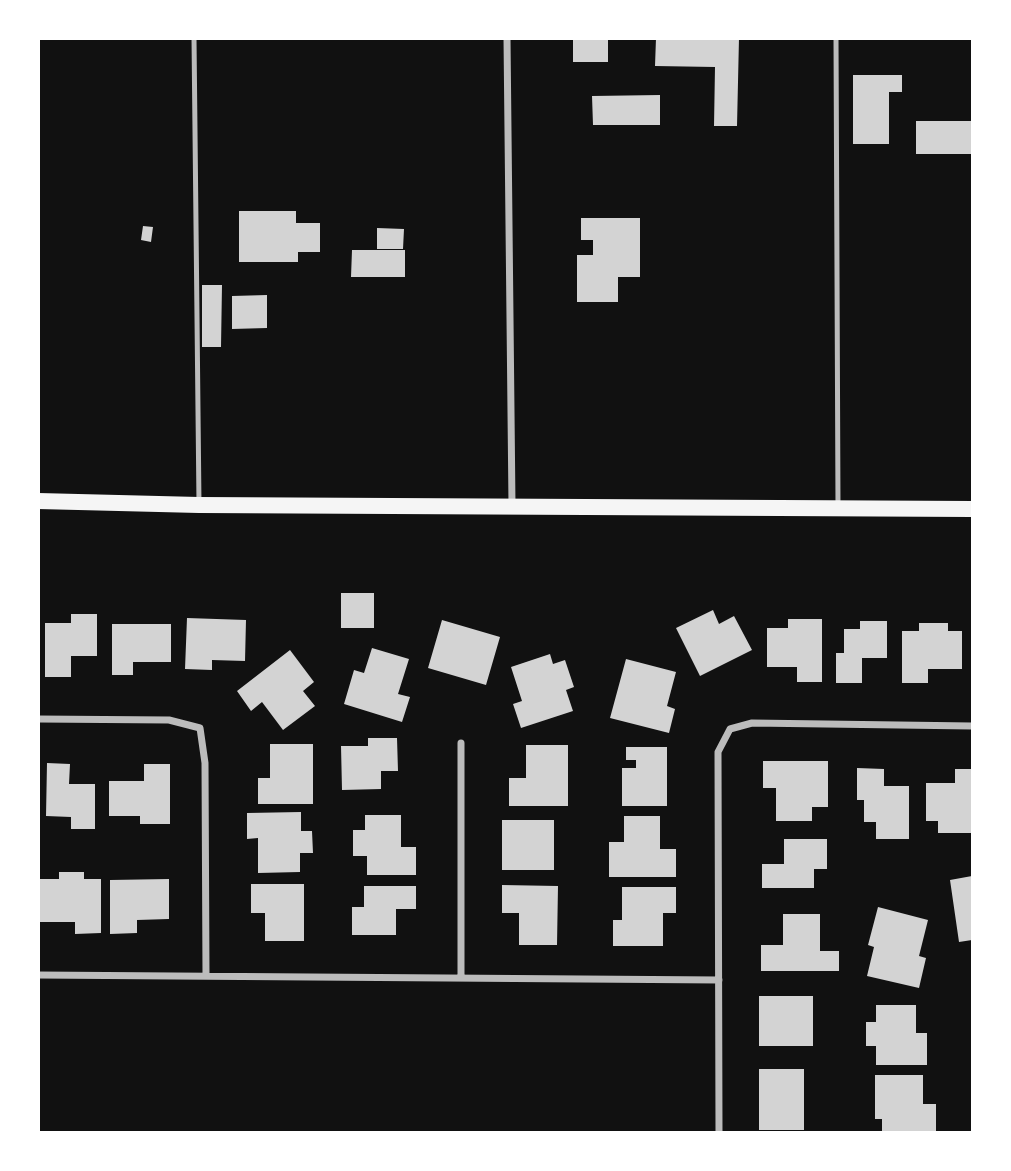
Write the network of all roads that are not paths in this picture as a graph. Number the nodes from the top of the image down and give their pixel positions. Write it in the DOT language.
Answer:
graph roads {
  1 [pos="194,38"];
  2 [pos="507,38"];
  3 [pos="836,38"];
  4 [pos="38,501"];
  5 [pos="199,505"];
  6 [pos="512,505"];
  7 [pos="838,507"];
  8 [pos="972,509"];
  9 [pos="38,719"];
  10 [pos="972,726"];
  11 [pos="461,743"];
  12 [pos="38,975"];
  13 [pos="206,976"];
  14 [pos="461,978"];
  15 [pos="719,980"];
  16 [pos="719,1132"];
  1 -- 5 [label="lane"];
  2 -- 6 [label="street"];
  3 -- 7 [label="lane"];
  4 -- 5 [label="main road"];
  5 -- 6 [label="main road"];
  6 -- 7 [label="main road"];
  7 -- 8 [label="main road"];
  9 -- 13 [label="street"];
  10 -- 15 [label="street"];
  11 -- 14 [label="street"];
  12 -- 13 [label="street"];
  13 -- 14 [label="street"];
  14 -- 15 [label="street"];
  15 -- 16 [label="street"];
}
